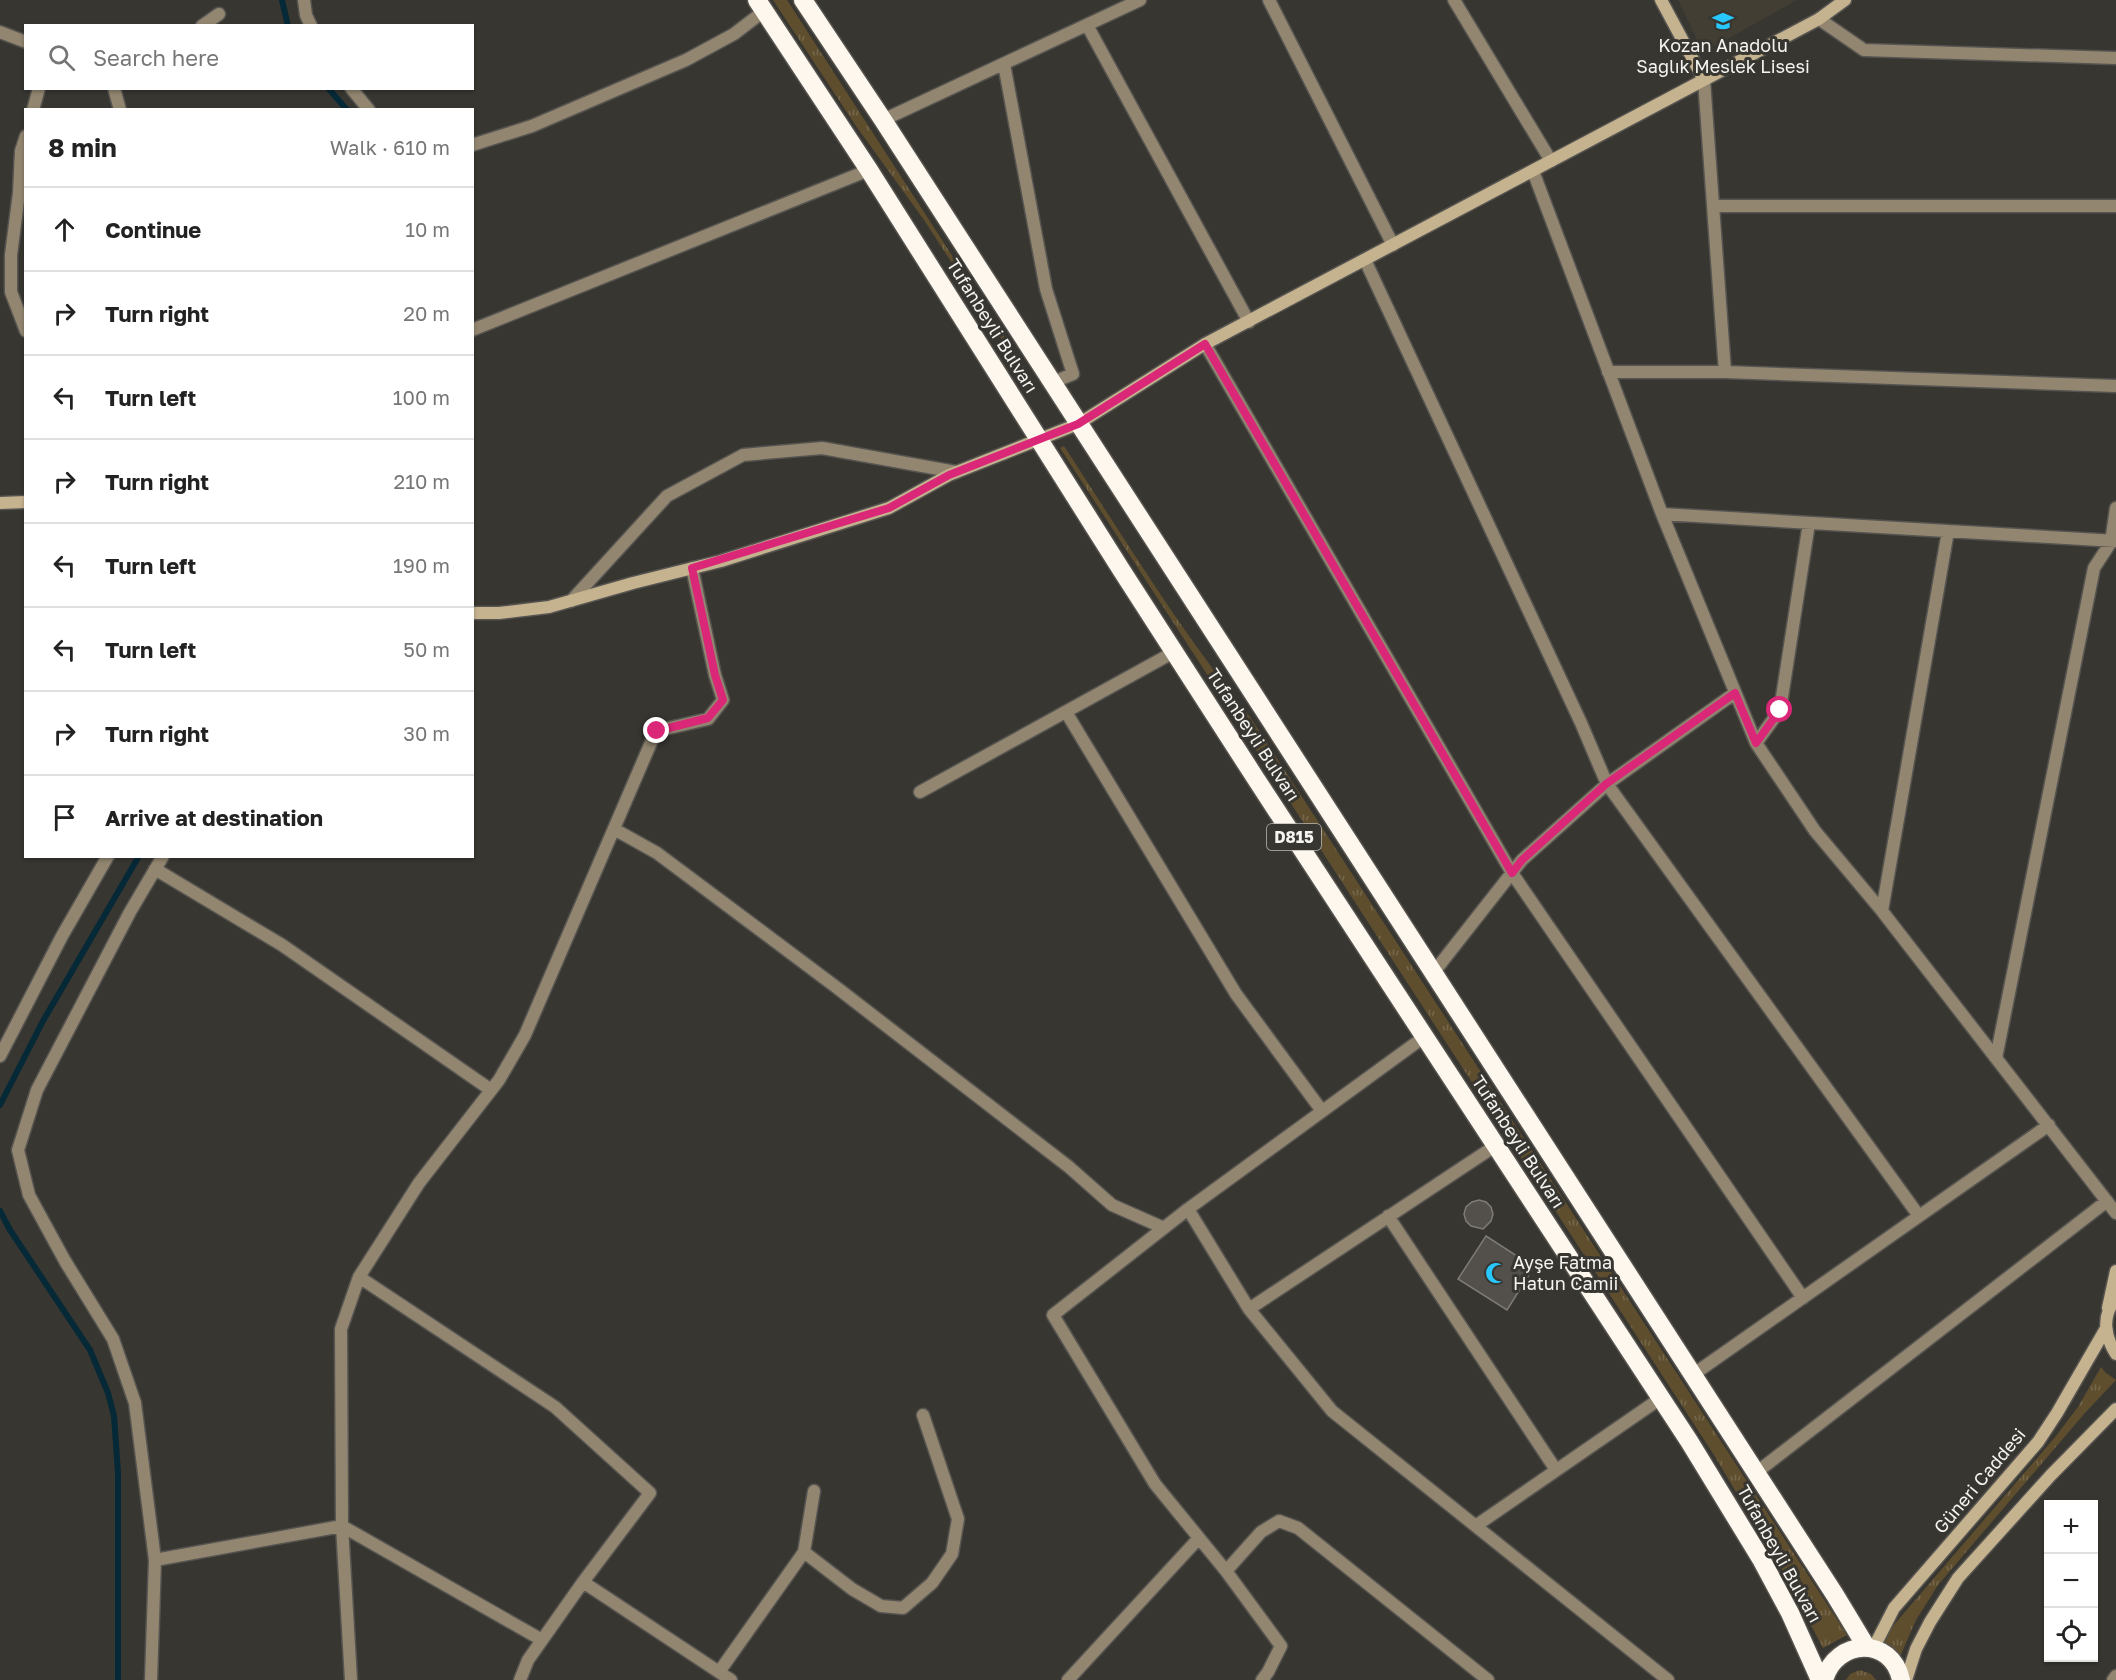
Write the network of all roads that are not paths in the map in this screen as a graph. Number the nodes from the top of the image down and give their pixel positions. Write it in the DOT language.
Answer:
graph roads {
  1 [pos="304,0"];
  2 [pos="803,0"];
  3 [pos="1140,0"];
  4 [pos="1269,0"];
  5 [pos="1454,0"];
  6 [pos="1661,0"];
  7 [pos="1845,0"];
  8 [pos="761,5"];
  9 [pos="219,14"];
  10 [pos="1818,19"];
  11 [pos="205,24"];
  12 [pos="309,24"];
  13 [pos="1087,25"];
  14 [pos="0,32"];
  15 [pos="24,41"];
  16 [pos="2116,58"];
  17 [pos="1004,64"];
  18 [pos="1704,80"];
  19 [pos="38,90"];
  20 [pos="115,90"];
  21 [pos="353,90"];
  22 [pos="34,108"];
  23 [pos="119,108"];
  24 [pos="367,108"];
  25 [pos="883,120"];
  26 [pos="24,142"];
  27 [pos="474,144"];
  28 [pos="1551,161"];
  29 [pos="869,170"];
  30 [pos="1533,171"];
  31 [pos="1713,206"];
  32 [pos="2116,207"];
  33 [pos="1393,245"];
  34 [pos="1365,260"];
  35 [pos="1249,321"];
  36 [pos="24,325"];
  37 [pos="474,329"];
  38 [pos="1205,344"];
  39 [pos="1608,372"];
  40 [pos="1725,372"];
  41 [pos="1051,383"];
  42 [pos="2116,386"];
  43 [pos="1078,424"];
  44 [pos="1038,439"];
  45 [pos="956,472"];
  46 [pos="24,502"];
  47 [pos="0,503"];
  48 [pos="2116,508"];
  49 [pos="1662,514"];
  50 [pos="1809,523"];
  51 [pos="1948,531"];
  52 [pos="2114,541"];
  53 [pos="692,568"];
  54 [pos="571,601"];
  55 [pos="474,613"];
  56 [pos="1174,652"];
  57 [pos="1735,693"];
  58 [pos="1066,712"];
  59 [pos="1756,743"];
  60 [pos="1606,784"];
  61 [pos="920,792"];
  62 [pos="614,829"];
  63 [pos="107,858"];
  64 [pos="162,858"];
  65 [pos="155,869"];
  66 [pos="1512,873"];
  67 [pos="1882,911"];
  68 [pos="1434,972"];
  69 [pos="1424,1036"];
  70 [pos="0,1056"];
  71 [pos="1996,1058"];
  72 [pos="491,1090"];
  73 [pos="1322,1111"];
  74 [pos="2049,1125"];
  75 [pos="1495,1146"];
  76 [pos="2107,1201"];
  77 [pos="1188,1209"];
  78 [pos="2116,1213"];
  79 [pos="1388,1216"];
  80 [pos="1919,1216"];
  81 [pos="1164,1228"];
  82 [pos="2116,1271"];
  83 [pos="359,1277"];
  84 [pos="1803,1298"];
  85 [pos="2116,1299"];
  86 [pos="1249,1308"];
  87 [pos="2107,1317"];
  88 [pos="2105,1330"];
  89 [pos="2116,1354"];
  90 [pos="1694,1374"];
  91 [pos="1660,1398"];
  92 [pos="2116,1409"];
  93 [pos="922,1415"];
  94 [pos="1556,1470"];
  95 [pos="1757,1472"];
  96 [pos="814,1491"];
  97 [pos="1477,1525"];
  98 [pos="342,1526"];
  99 [pos="1199,1538"];
  100 [pos="804,1552"];
  101 [pos="155,1560"];
  102 [pos="1226,1571"];
  103 [pos="583,1582"];
  104 [pos="542,1640"];
  105 [pos="1870,1648"];
  106 [pos="719,1672"];
  107 [pos="2116,1676"];
  108 [pos="1268,1677"];
  109 [pos="151,1680"];
  110 [pos="351,1680"];
  111 [pos="520,1680"];
  112 [pos="731,1680"];
  113 [pos="1068,1680"];
  114 [pos="1488,1680"];
  115 [pos="1668,1680"];
  116 [pos="1822,1680"];
  117 [pos="1903,1680"];
  118 [pos="2113,1680"];
  1 -- 12 [label="street"];
  2 -- 25 [label="highway, Tufanbeyli Bulvarı / D815"];
  3 -- 13 [label="street"];
  4 -- 33 [label="street"];
  5 -- 28 [label="street"];
  6 -- 18 [label="street"];
  7 -- 10 [label="street"];
  8 -- 27 [label="street"];
  8 -- 29 [label="highway, Tufanbeyli Bulvarı / D815"];
  9 -- 11 [label="street"];
  10 -- 16 [label="street"];
  10 -- 18 [label="street"];
  13 -- 17 [label="street"];
  13 -- 35 [label="street"];
  14 -- 15 [label="street"];
  17 -- 25 [label="street"];
  17 -- 41 [label="street"];
  18 -- 28 [label="street"];
  18 -- 31 [label="street"];
  19 -- 22 [label="street"];
  20 -- 23 [label="street"];
  21 -- 24 [label="street"];
  25 -- 41 [label="highway, Tufanbeyli Bulvarı / D815"];
  26 -- 36 [label="street"];
  28 -- 30 [label="street"];
  29 -- 37 [label="street"];
  29 -- 44 [label="highway, Tufanbeyli Bulvarı / D815"];
  30 -- 33 [label="street"];
  30 -- 39 [label="street"];
  31 -- 32 [label="street"];
  31 -- 40 [label="street"];
  33 -- 34 [label="street"];
  34 -- 35 [label="street"];
  34 -- 60 [label="street"];
  35 -- 38 [label="street"];
  38 -- 43 [label="street"];
  38 -- 66 [label="street"];
  39 -- 40 [label="street"];
  39 -- 49 [label="street"];
  40 -- 42 [label="street"];
  41 -- 43 [label="highway, Tufanbeyli Bulvarı / D815"];
  43 -- 44 [label="street"];
  43 -- 68 [label="highway, Tufanbeyli Bulvarı / D815"];
  44 -- 45 [label="street"];
  44 -- 56 [label="highway, Tufanbeyli Bulvarı / D815"];
  45 -- 53 [label="street"];
  45 -- 54 [label="street"];
  46 -- 47 [label="street"];
  48 -- 52 [label="street"];
  49 -- 50 [label="street"];
  49 -- 57 [label="street"];
  50 -- 51 [label="street"];
  50 -- 59 [label="street"];
  51 -- 52 [label="street"];
  51 -- 67 [label="street"];
  52 -- 71 [label="street"];
  53 -- 54 [label="street"];
  53 -- 62 [label="street"];
  54 -- 55 [label="street"];
  56 -- 58 [label="street"];
  56 -- 69 [label="highway, Tufanbeyli Bulvarı / D815"];
  57 -- 59 [label="street"];
  57 -- 60 [label="street"];
  58 -- 61 [label="street"];
  58 -- 73 [label="street"];
  59 -- 67 [label="street"];
  60 -- 66 [label="street"];
  60 -- 80 [label="street"];
  62 -- 72 [label="street"];
  62 -- 81 [label="street"];
  63 -- 70 [label="street"];
  64 -- 65 [label="street"];
  65 -- 72 [label="street"];
  65 -- 101 [label="street"];
  66 -- 68 [label="street"];
  66 -- 84 [label="street"];
  67 -- 71 [label="street"];
  68 -- 90 [label="highway, Tufanbeyli Bulvarı / D815"];
  69 -- 73 [label="street"];
  69 -- 75 [label="highway, Tufanbeyli Bulvarı / D815"];
  71 -- 74 [label="street"];
  72 -- 83 [label="street"];
  73 -- 77 [label="street"];
  74 -- 76 [label="street"];
  74 -- 80 [label="street"];
  75 -- 79 [label="street"];
  75 -- 91 [label="highway, Tufanbeyli Bulvarı / D815"];
  76 -- 78 [label="street"];
  76 -- 95 [label="street"];
  77 -- 81 [label="street"];
  77 -- 86 [label="street"];
  79 -- 86 [label="street"];
  79 -- 94 [label="street"];
  80 -- 84 [label="street"];
  81 -- 99 [label="street"];
  82 -- 87 [label="street"];
  83 -- 98 [label="street"];
  83 -- 103 [label="street"];
  84 -- 90 [label="street"];
  85 -- 87 [label="street, Güneri Caddesi"];
  86 -- 97 [label="street"];
  87 -- 88 [label="street, Güneri Caddesi"];
  88 -- 89 [label="street"];
  88 -- 105 [label="street, Güneri Caddesi"];
  90 -- 95 [label="highway, Tufanbeyli Bulvarı / D815"];
  91 -- 94 [label="street"];
  91 -- 116 [label="highway, Tufanbeyli Bulvarı / D815"];
  92 -- 117 [label="street"];
  93 -- 100 [label="street"];
  94 -- 97 [label="street"];
  95 -- 105 [label="highway, Tufanbeyli Bulvarı / D815"];
  96 -- 100 [label="street"];
  97 -- 115 [label="street"];
  98 -- 101 [label="street"];
  98 -- 104 [label="street"];
  98 -- 110 [label="street"];
  99 -- 102 [label="street"];
  99 -- 113 [label="street"];
  100 -- 106 [label="street"];
  101 -- 109 [label="street"];
  102 -- 108 [label="street"];
  102 -- 114 [label="street"];
  103 -- 104 [label="street"];
  103 -- 106 [label="street"];
  104 -- 111 [label="street"];
  105 -- 116 [label="highway, Tufanbeyli Bulvarı"];
  105 -- 117 [label="highway, Tufanbeyli Bulvarı"];
  106 -- 112 [label="street"];
  107 -- 118 [label="street"];
}
